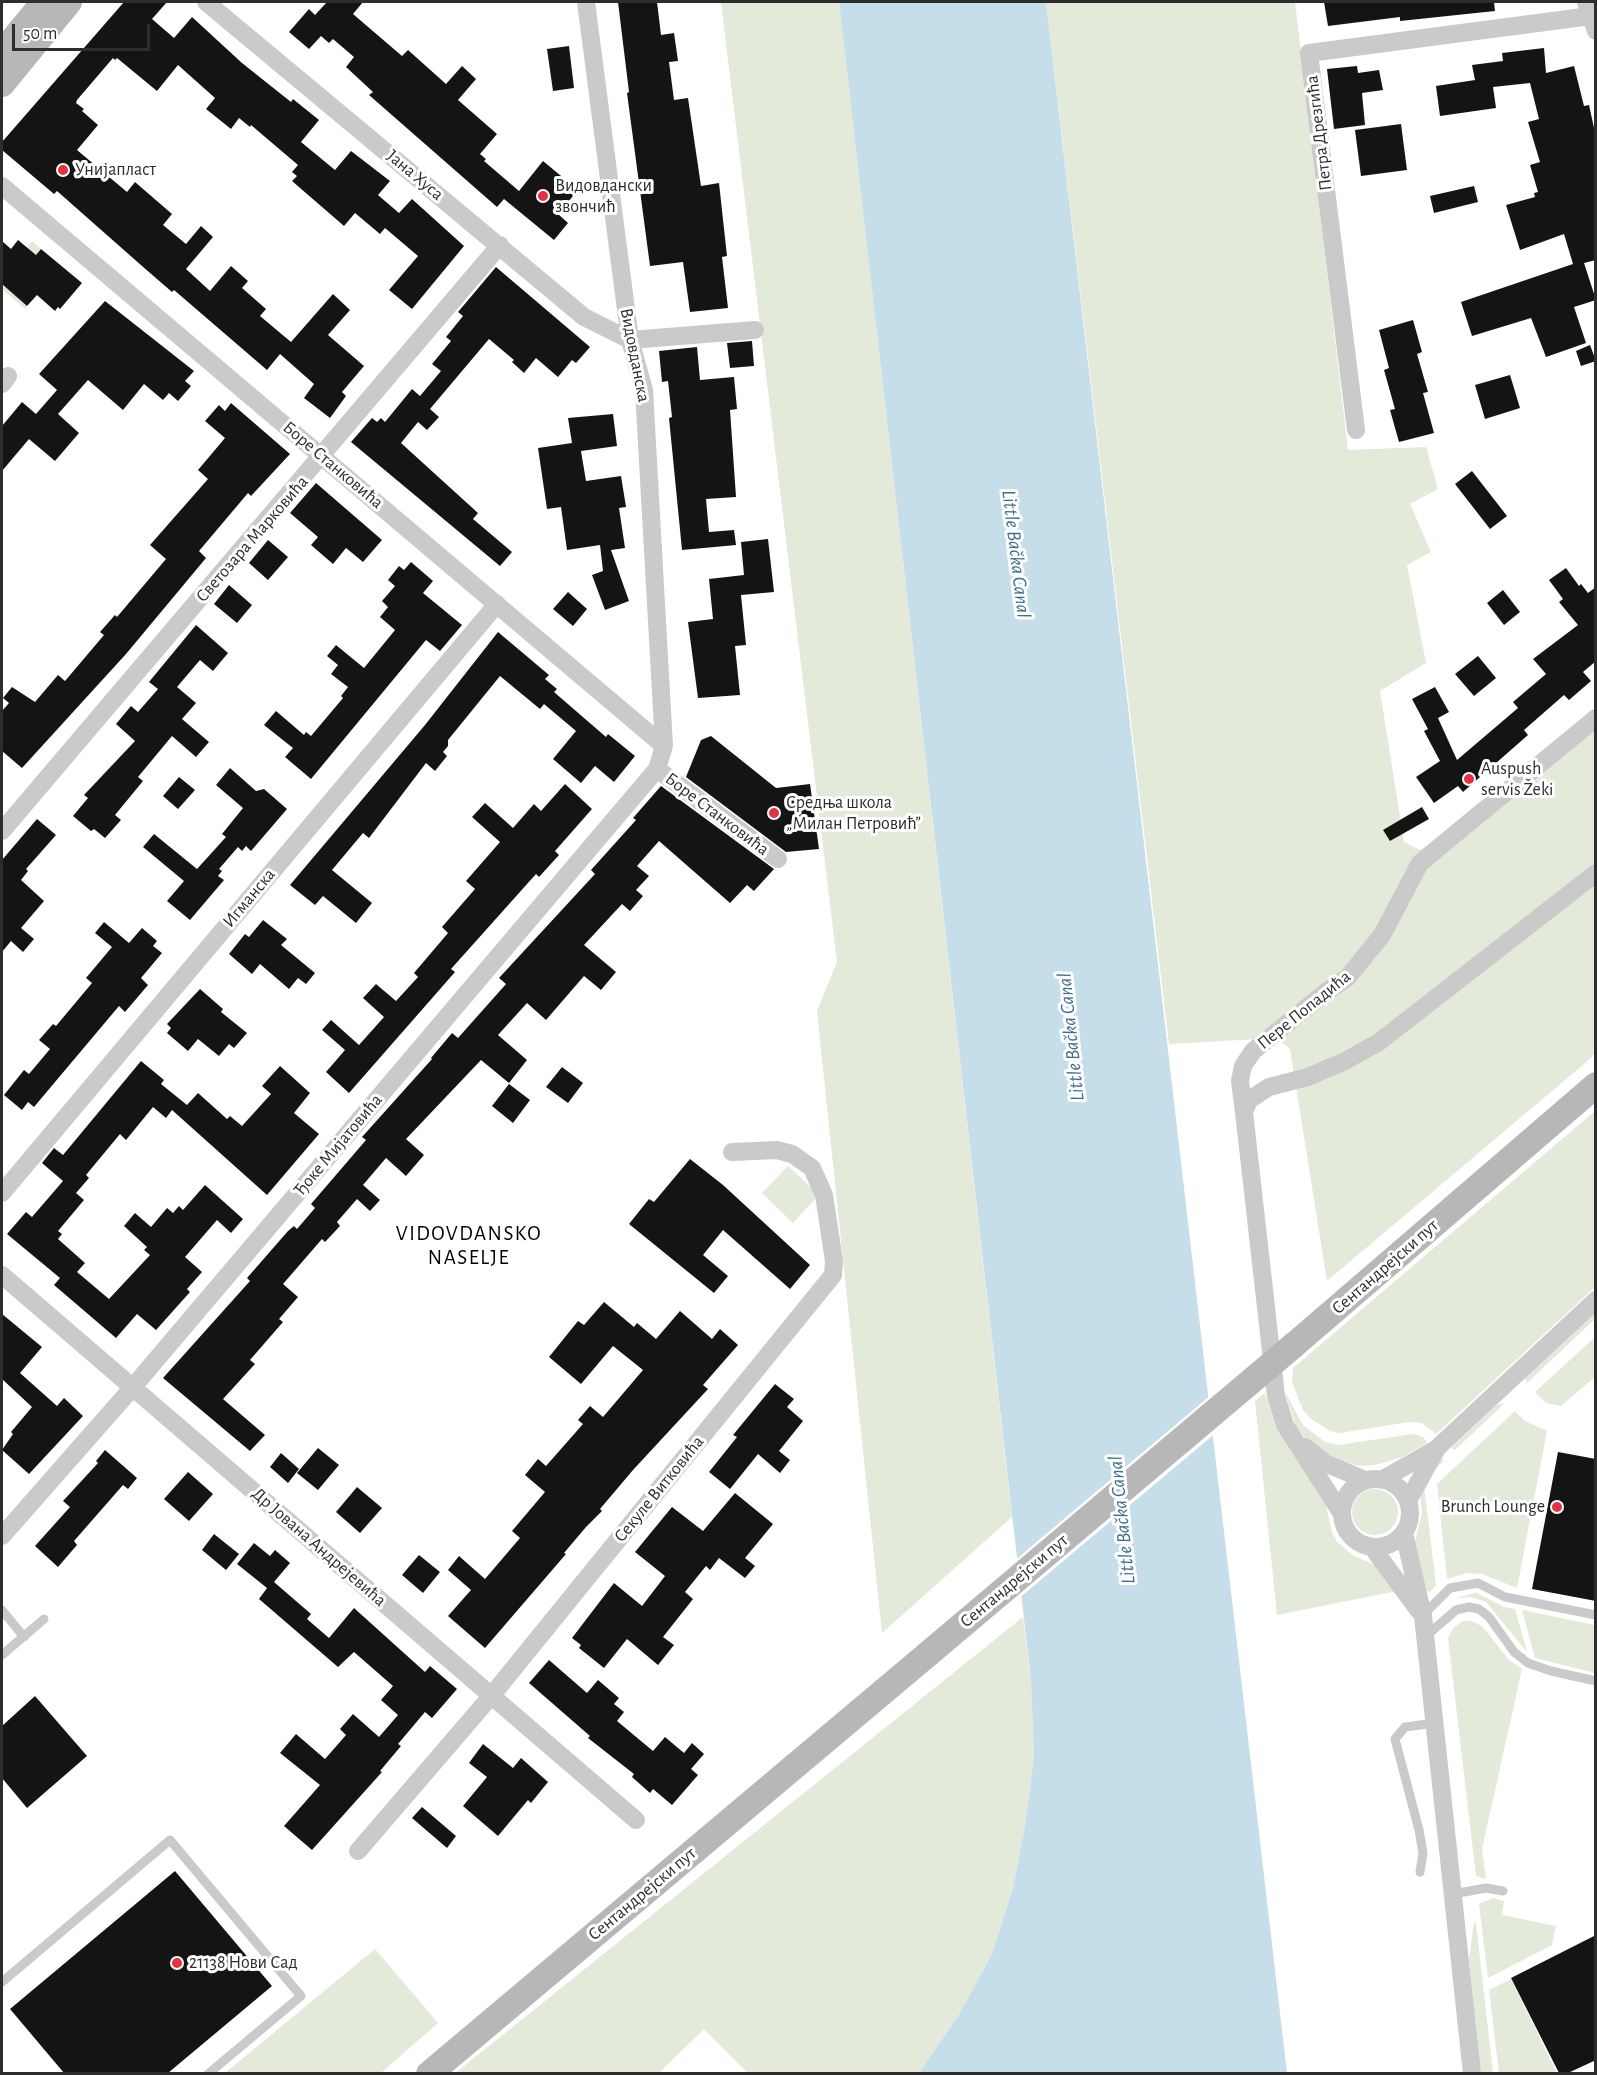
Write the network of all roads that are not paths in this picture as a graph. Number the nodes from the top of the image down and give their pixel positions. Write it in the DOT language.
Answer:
graph roads {
  1 [pos="44,2"];
  2 [pos="69,2"];
  3 [pos="206,2"];
  4 [pos="586,2"];
  5 [pos="1592,15"];
  6 [pos="2,53"];
  7 [pos="2,84"];
  8 [pos="2,186"];
  9 [pos="500,245"];
  10 [pos="755,330"];
  11 [pos="630,340"];
  12 [pos="1356,430"];
  13 [pos="323,456"];
  14 [pos="497,604"];
  15 [pos="1596,718"];
  16 [pos="664,746"];
  17 [pos="657,769"];
  18 [pos="2,831"];
  19 [pos="778,859"];
  20 [pos="1596,873"];
  21 [pos="1596,1085"];
  22 [pos="1244,1112"];
  23 [pos="732,1152"];
  24 [pos="2,1193"];
  25 [pos="2,1275"];
  26 [pos="1596,1300"];
  27 [pos="133,1387"];
  28 [pos="1297,1441"];
  29 [pos="1436,1449"];
  30 [pos="1374,1480"];
  31 [pos="1408,1501"];
  32 [pos="1342,1514"];
  33 [pos="1404,1533"];
  34 [pos="2,1536"];
  35 [pos="1372,1547"];
  36 [pos="2,1610"];
  37 [pos="1596,1615"];
  38 [pos="1423,1616"];
  39 [pos="44,1619"];
  40 [pos="24,1637"];
  41 [pos="1425,1637"];
  42 [pos="2,1655"];
  43 [pos="1596,1681"];
  44 [pos="492,1695"];
  45 [pos="1435,1722"];
  46 [pos="636,1820"];
  47 [pos="358,1851"];
  48 [pos="1420,1872"];
  49 [pos="1503,1891"];
  50 [pos="1453,1894"];
  51 [pos="2,1982"];
  52 [pos="208,2073"];
  53 [pos="429,2073"];
  54 [pos="1472,2073"];
  1 -- 6 [label="main road"];
  2 -- 7 [label="main road"];
  3 -- 9 [label="street, Јана Хуса"];
  4 -- 11 [label="street, Видовданска"];
  5 -- 12 [label="street, Петра Дрезгића"];
  8 -- 13 [label="street, Боре Станковића"];
  9 -- 11 [label="street, Јана Хуса"];
  9 -- 13 [label="street, Светозара Марковића"];
  10 -- 11 [label="street"];
  11 -- 16 [label="street, Видовданска"];
  13 -- 14 [label="street, Боре Станковића"];
  13 -- 18 [label="street, Светозара Марковића"];
  14 -- 16 [label="street, Боре Станковића"];
  14 -- 24 [label="street, Игманска"];
  15 -- 22 [label="street, Пере Попадића"];
  16 -- 17 [label="street, Ђоке Мијатовића"];
  17 -- 19 [label="street, Боре Станковића"];
  17 -- 27 [label="street, Ђоке Мијатовића"];
  20 -- 22 [label="street"];
  21 -- 53 [label="main road, Сентандрејски пут, bridge"];
  22 -- 28 [label="street"];
  23 -- 44 [label="street, Секуле Витковића"];
  25 -- 27 [label="street, Др Јована Андрејевића"];
  26 -- 29 [label="street"];
  27 -- 34 [label="street, Ђоке Мијатовића"];
  27 -- 44 [label="street, Др Јована Андрејевића"];
  28 -- 30 [label="street"];
  28 -- 32 [label="street"];
  29 -- 30 [label="street"];
  29 -- 31 [label="street"];
  30 -- 31 [label="street"];
  30 -- 32 [label="street"];
  31 -- 33 [label="street"];
  32 -- 35 [label="street"];
  33 -- 35 [label="street"];
  33 -- 38 [label="street"];
  35 -- 38 [label="street"];
  36 -- 40 [label="lane"];
  37 -- 38 [label="lane"];
  38 -- 41 [label="street"];
  39 -- 40 [label="lane"];
  40 -- 42 [label="lane"];
  41 -- 43 [label="lane"];
  41 -- 45 [label="street"];
  44 -- 46 [label="street, Др Јована Андрејевића"];
  44 -- 47 [label="street, Секуле Витковића"];
  45 -- 48 [label="lane"];
  45 -- 50 [label="street"];
  49 -- 50 [label="lane"];
  50 -- 54 [label="street"];
  51 -- 52 [label="lane"];
}
